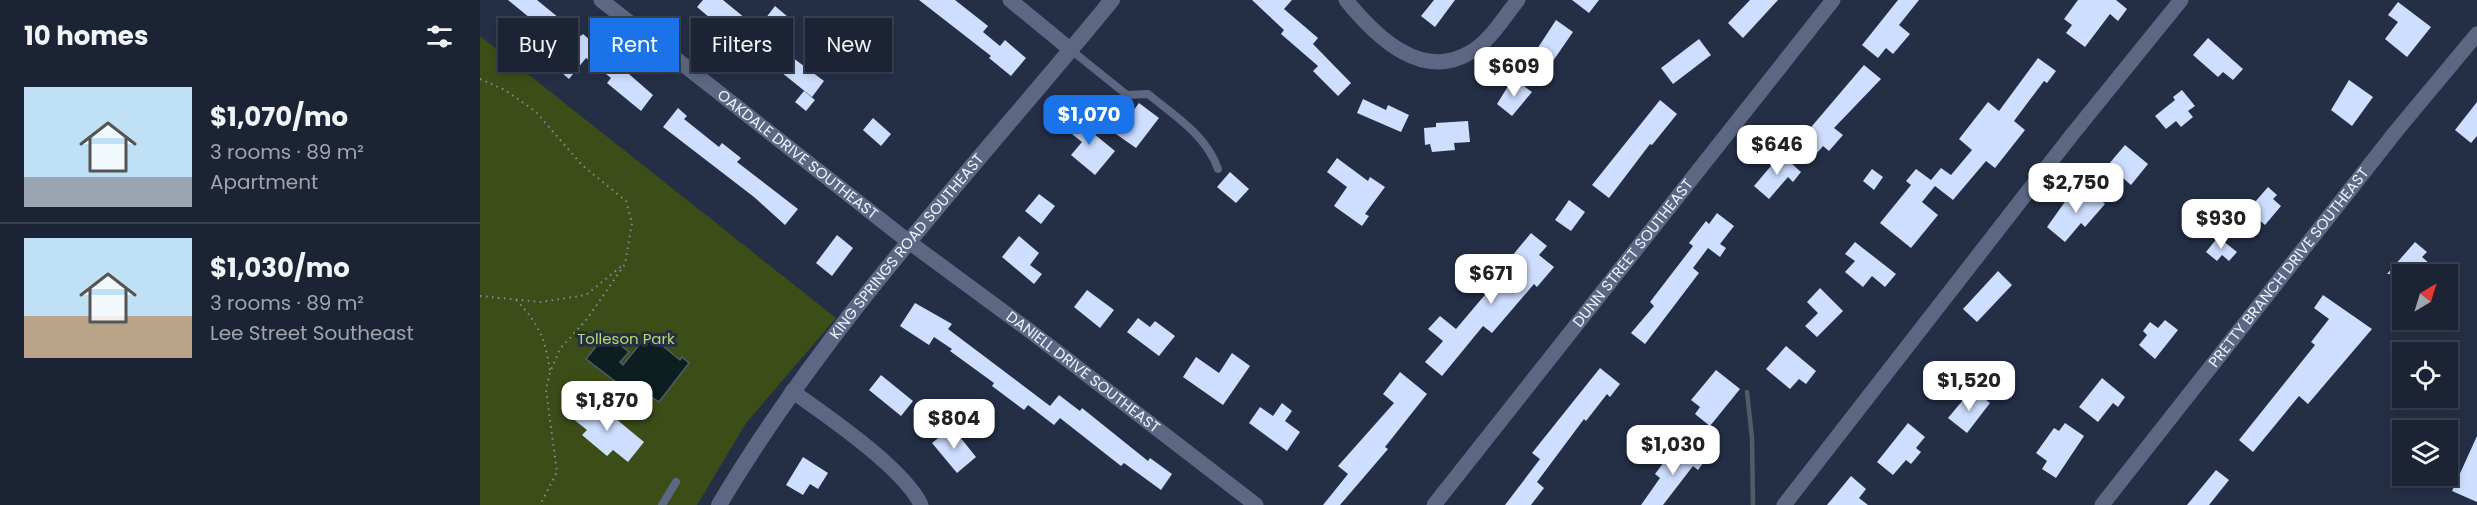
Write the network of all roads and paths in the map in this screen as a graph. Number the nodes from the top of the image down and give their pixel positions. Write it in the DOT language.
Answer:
graph roads {
  1 [pos="601,0"];
  2 [pos="1010,0"];
  3 [pos="1112,0"];
  4 [pos="1346,0"];
  5 [pos="1518,0"];
  6 [pos="1833,0"];
  7 [pos="2181,0"];
  8 [pos="2477,34"];
  9 [pos="1071,50"];
  10 [pos="480,79"];
  11 [pos="1218,169"];
  12 [pos="909,242"];
  13 [pos="625,264"];
  14 [pos="480,296"];
  15 [pos="516,300"];
  16 [pos="550,372"];
  17 [pos="792,391"];
  18 [pos="676,482"];
  19 [pos="540,505"];
  20 [pos="662,505"];
  21 [pos="719,505"];
  22 [pos="921,505"];
  23 [pos="1256,505"];
  24 [pos="1434,505"];
  25 [pos="1784,505"];
  26 [pos="2102,505"];
  1 -- 12 [label="street, OAKDALE DRIVE SOUTHEAST"];
  2 -- 9 [label="street"];
  3 -- 9 [label="street, KING SPRINGS ROAD SOUTHEAST"];
  4 -- 5 [label="street"];
  6 -- 24 [label="street, DUNN STREET SOUTHEAST"];
  7 -- 25 [label="street"];
  8 -- 26 [label="street, PRETTY BRANCH DRIVE SOUTHEAST"];
  9 -- 11 [label="lane"];
  9 -- 12 [label="street, KING SPRINGS ROAD SOUTHEAST"];
  10 -- 13 [label="path"];
  12 -- 17 [label="street, KING SPRINGS ROAD SOUTHEAST"];
  12 -- 23 [label="street, DANIELL DRIVE SOUTHEAST"];
  13 -- 15 [label="path"];
  13 -- 16 [label="path"];
  14 -- 15 [label="path"];
  15 -- 16 [label="path"];
  16 -- 19 [label="path"];
  17 -- 21 [label="street, KING SPRINGS ROAD SOUTHEAST"];
  17 -- 22 [label="street"];
  18 -- 20 [label="lane"];
}
